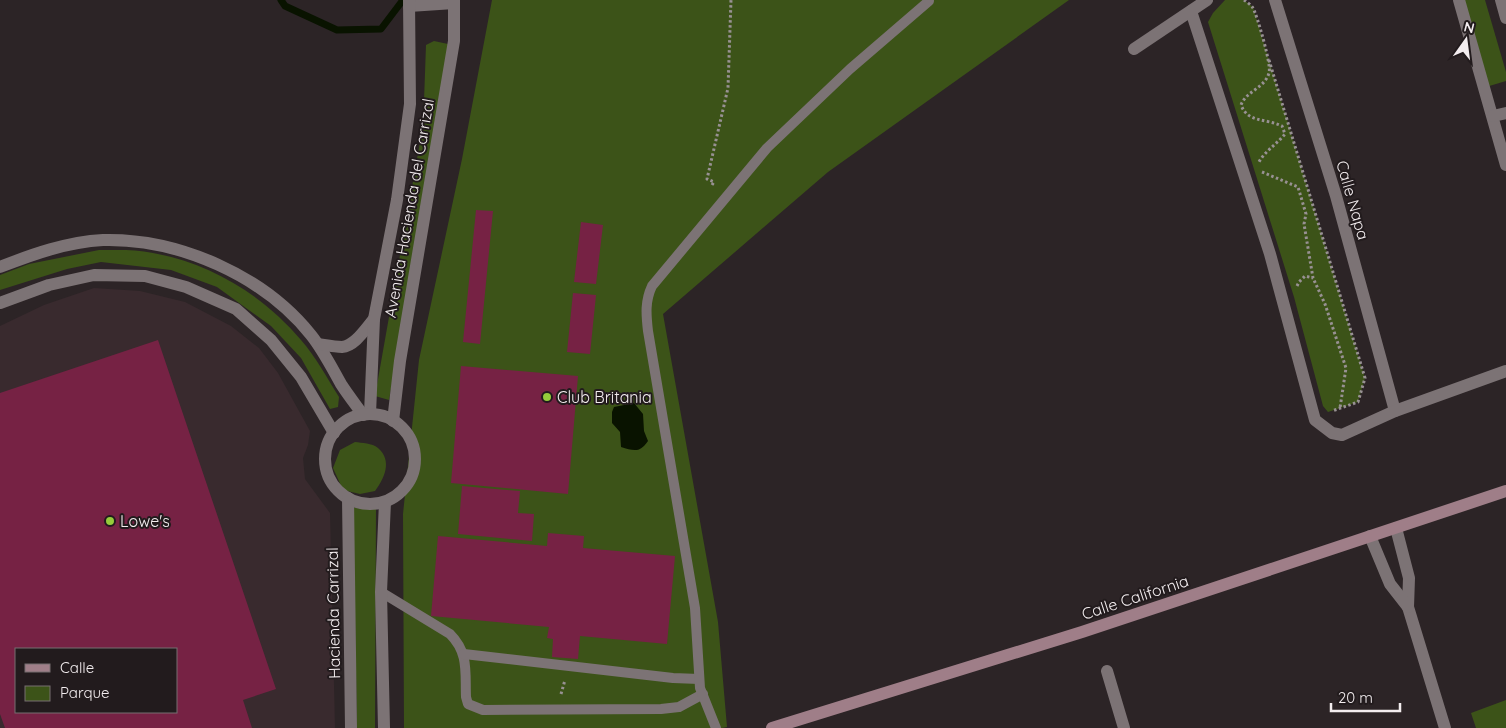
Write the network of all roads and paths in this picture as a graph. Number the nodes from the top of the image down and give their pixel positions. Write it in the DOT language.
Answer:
graph roads {
  1 [pos="731,0"];
  2 [pos="1207,0"];
  3 [pos="1244,0"];
  4 [pos="1274,0"];
  5 [pos="1459,0"];
  6 [pos="1501,0"];
  7 [pos="454,1"];
  8 [pos="929,1"];
  9 [pos="409,3"];
  10 [pos="1191,11"];
  11 [pos="1506,18"];
  12 [pos="1134,49"];
  13 [pos="1269,60"];
  14 [pos="1500,114"];
  15 [pos="1506,165"];
  16 [pos="714,182"];
  17 [pos="0,266"];
  18 [pos="1313,278"];
  19 [pos="1297,290"];
  20 [pos="0,303"];
  21 [pos="374,319"];
  22 [pos="318,344"];
  23 [pos="1506,371"];
  24 [pos="1395,412"];
  25 [pos="366,415"];
  26 [pos="393,421"];
  27 [pos="334,433"];
  28 [pos="1506,491"];
  29 [pos="348,498"];
  30 [pos="385,502"];
  31 [pos="1396,528"];
  32 [pos="1370,536"];
  33 [pos="381,592"];
  34 [pos="1408,606"];
  35 [pos="464,654"];
  36 [pos="1107,671"];
  37 [pos="699,680"];
  38 [pos="703,694"];
  39 [pos="351,728"];
  40 [pos="384,728"];
  41 [pos="716,728"];
  42 [pos="772,728"];
  43 [pos="1124,728"];
  44 [pos="1445,728"];
  1 -- 16 [label="path"];
  2 -- 10 [label="street"];
  3 -- 13 [label="path"];
  4 -- 24 [label="street, Calle Napa"];
  5 -- 14 [label="street"];
  6 -- 11 [label="street"];
  7 -- 9 [label="street"];
  7 -- 26 [label="street, Avenida Hacienda del Carrizal"];
  8 -- 37 [label="lane"];
  9 -- 21 [label="street, Avenida Hacienda del Carrizal"];
  10 -- 12 [label="street"];
  10 -- 24 [label="street"];
  13 -- 18 [label="path"];
  13 -- 18 [label="path"];
  14 -- 15 [label="street"];
  17 -- 22 [label="street"];
  18 -- 19 [label="path"];
  20 -- 27 [label="street"];
  21 -- 22 [label="street"];
  21 -- 25 [label="street, Avenida Hacienda del Carrizal"];
  22 -- 25 [label="street"];
  23 -- 24 [label="street"];
  25 -- 26 [label="street"];
  25 -- 27 [label="street"];
  26 -- 30 [label="street"];
  27 -- 29 [label="street"];
  28 -- 31 [label="main road, Calle California"];
  29 -- 30 [label="street"];
  29 -- 39 [label="street, Hacienda Carrizal"];
  30 -- 33 [label="street"];
  31 -- 32 [label="main road, Calle California"];
  31 -- 34 [label="street"];
  32 -- 34 [label="street"];
  32 -- 42 [label="main road, Calle California"];
  33 -- 35 [label="lane"];
  33 -- 40 [label="street"];
  34 -- 44 [label="street"];
  35 -- 37 [label="lane"];
  35 -- 38 [label="lane"];
  36 -- 43 [label="street"];
  37 -- 38 [label="lane"];
  38 -- 41 [label="lane"];
}
